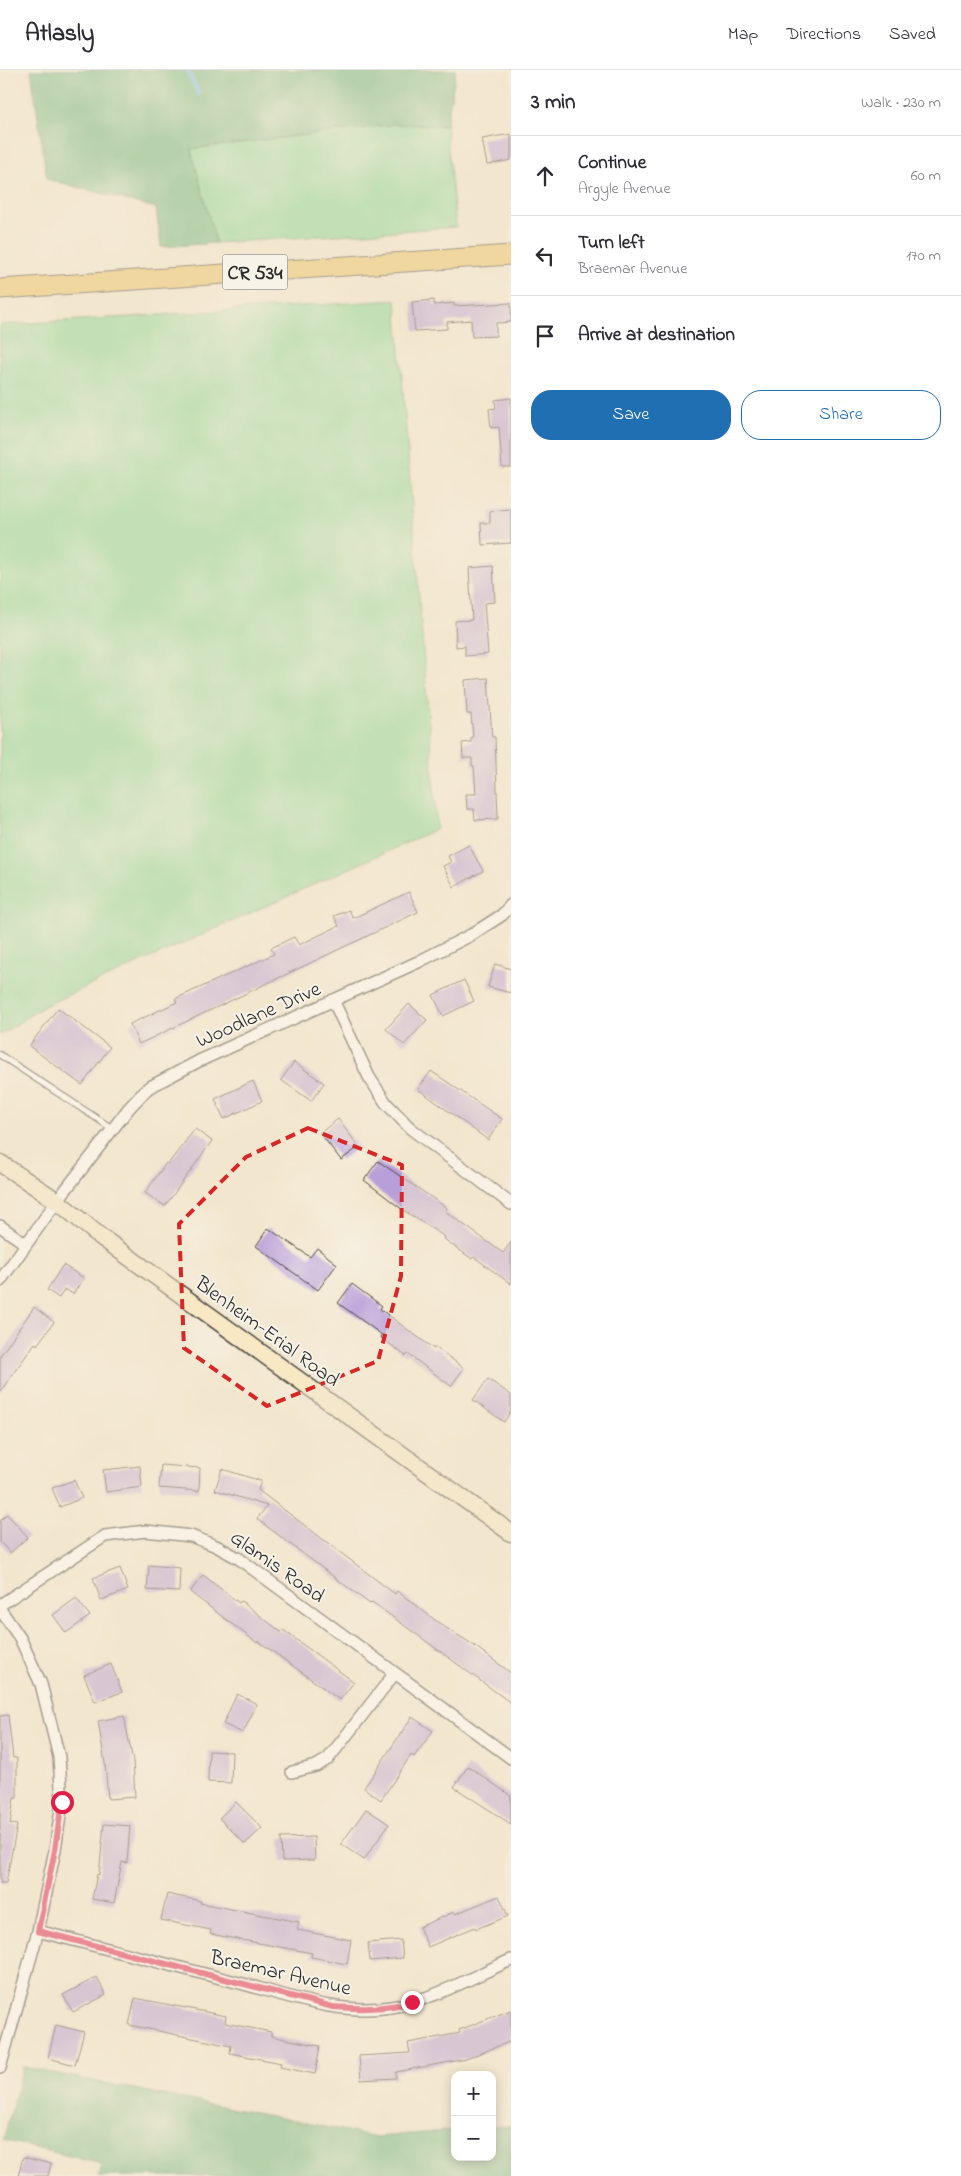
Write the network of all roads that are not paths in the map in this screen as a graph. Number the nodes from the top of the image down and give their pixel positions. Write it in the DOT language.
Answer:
graph roads {
  1 [pos="511,255"];
  2 [pos="0,289"];
  3 [pos="511,905"];
  4 [pos="333,1000"];
  5 [pos="0,1055"];
  6 [pos="113,1129"];
  7 [pos="0,1163"];
  8 [pos="57,1201"];
  9 [pos="511,1204"];
  10 [pos="0,1226"];
  11 [pos="26,1244"];
  12 [pos="0,1281"];
  13 [pos="511,1533"];
  14 [pos="0,1607"];
  15 [pos="395,1674"];
  16 [pos="511,1758"];
  17 [pos="292,1772"];
  18 [pos="38,1931"];
  19 [pos="511,1960"];
  20 [pos="0,2068"];
  1 -- 2 [label="main road, CR 534"];
  3 -- 4 [label="street, Woodlane Drive"];
  4 -- 6 [label="street, Woodlane Drive"];
  4 -- 9 [label="street"];
  5 -- 6 [label="lane"];
  6 -- 8 [label="street, Woodlane Drive"];
  7 -- 8 [label="main road, Blenheim-Erial Road"];
  8 -- 11 [label="street, Woodlane Drive"];
  8 -- 13 [label="main road, Blenheim-Erial Road"];
  10 -- 11 [label="street"];
  11 -- 12 [label="street, Woodlane Drive"];
  14 -- 15 [label="street, Glamis Road"];
  14 -- 18 [label="street"];
  15 -- 16 [label="street, Glamis Road"];
  15 -- 17 [label="street"];
  18 -- 19 [label="street, Braemar Avenue"];
  18 -- 20 [label="street"];
}
